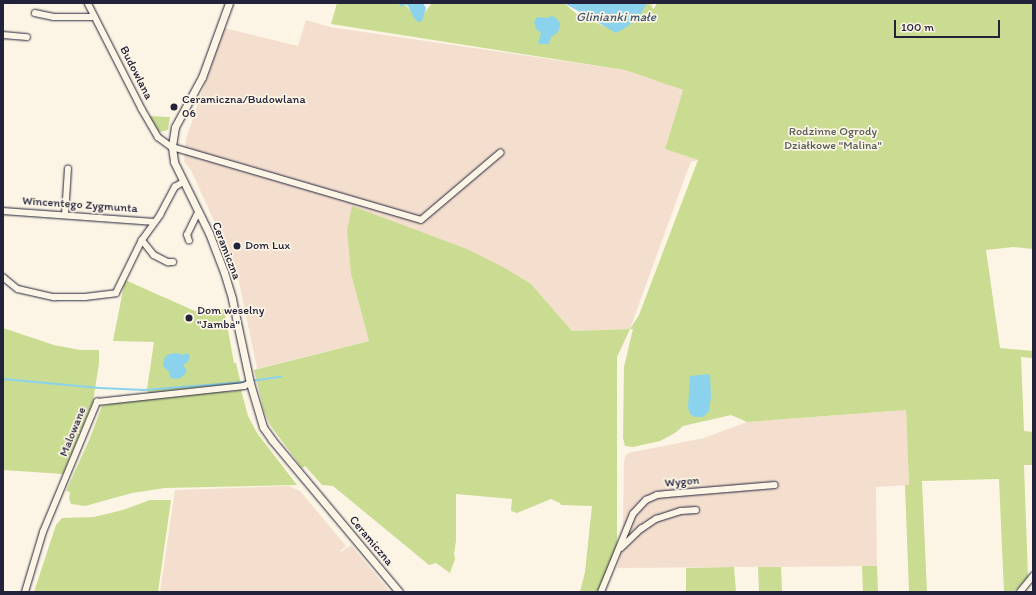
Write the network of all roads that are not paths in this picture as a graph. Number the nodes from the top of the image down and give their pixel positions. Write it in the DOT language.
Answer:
graph roads {
  1 [pos="88,3"];
  2 [pos="228,3"];
  3 [pos="35,13"];
  4 [pos="94,17"];
  5 [pos="3,35"];
  6 [pos="27,37"];
  7 [pos="172,147"];
  8 [pos="500,153"];
  9 [pos="68,169"];
  10 [pos="183,182"];
  11 [pos="3,211"];
  12 [pos="198,212"];
  13 [pos="65,215"];
  14 [pos="155,222"];
  15 [pos="142,240"];
  16 [pos="189,242"];
  17 [pos="173,262"];
  18 [pos="3,277"];
  19 [pos="249,382"];
  20 [pos="776,485"];
  21 [pos="696,510"];
  22 [pos="618,551"];
  23 [pos="1033,576"];
  24 [pos="25,592"];
  25 [pos="399,592"];
  26 [pos="601,592"];
  27 [pos="1020,592"];
  1 -- 4 [label="street, Budowlana"];
  2 -- 7 [label="street, Ceramiczna"];
  3 -- 4 [label="street"];
  4 -- 7 [label="street, Budowlana"];
  5 -- 6 [label="street"];
  7 -- 8 [label="street"];
  7 -- 10 [label="street, Ceramiczna"];
  9 -- 13 [label="street"];
  10 -- 12 [label="street, Ceramiczna"];
  10 -- 14 [label="street"];
  11 -- 13 [label="street, Wincentego Zygmunta"];
  12 -- 16 [label="street"];
  12 -- 19 [label="street, Ceramiczna"];
  13 -- 14 [label="street, Wincentego Zygmunta"];
  14 -- 15 [label="street"];
  15 -- 17 [label="street"];
  15 -- 18 [label="street"];
  19 -- 24 [label="street, Malowane"];
  19 -- 25 [label="street, Ceramiczna"];
  20 -- 22 [label="street, Wygon"];
  21 -- 22 [label="street"];
  22 -- 26 [label="street, Wygon"];
  23 -- 27 [label="street"];
}
